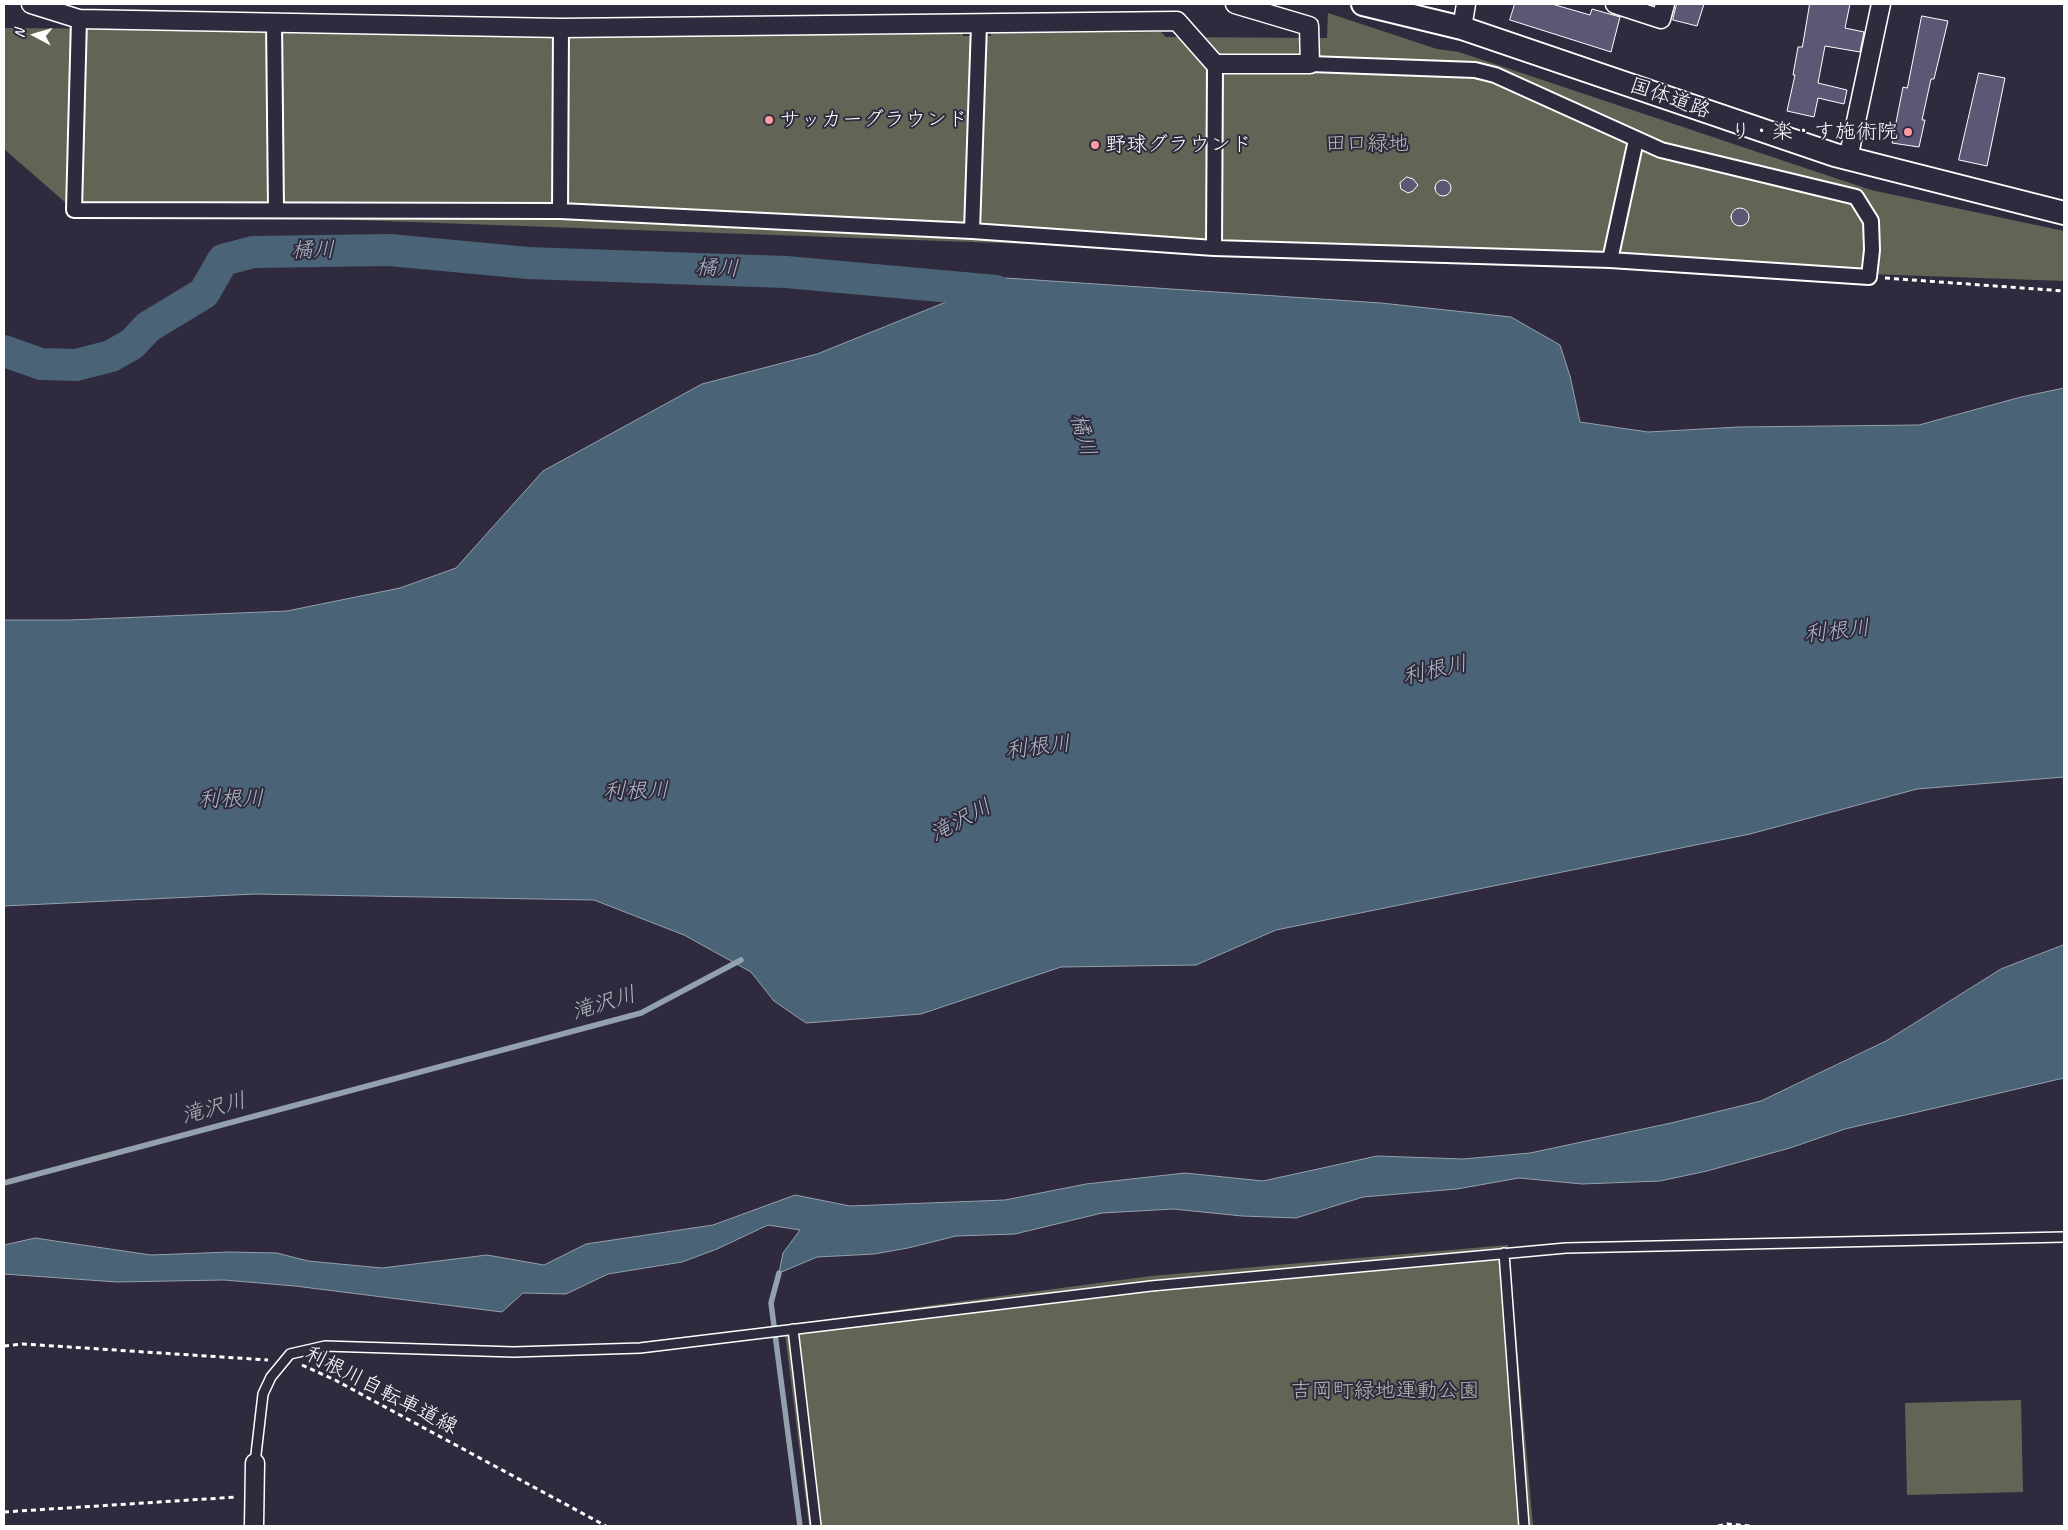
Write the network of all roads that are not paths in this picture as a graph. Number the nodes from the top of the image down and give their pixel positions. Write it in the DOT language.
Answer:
graph roads {
  1 [pos="31,4"];
  2 [pos="1235,4"];
  3 [pos="1363,4"];
  4 [pos="1466,4"];
  5 [pos="1615,4"];
  6 [pos="1665,4"];
  7 [pos="1881,4"];
  8 [pos="78,19"];
  9 [pos="274,22"];
  10 [pos="979,24"];
  11 [pos="561,28"];
  12 [pos="1462,28"];
  13 [pos="1215,64"];
  14 [pos="1310,64"];
  15 [pos="1636,140"];
  16 [pos="1848,158"];
  17 [pos="276,210"];
  18 [pos="560,211"];
  19 [pos="2064,213"];
  20 [pos="972,231"];
  21 [pos="1214,248"];
  22 [pos="1610,260"];
  23 [pos="2064,1237"];
  24 [pos="1504,1253"];
  25 [pos="793,1329"];
  26 [pos="255,1463"];
  27 [pos="254,1526"];
  28 [pos="816,1526"];
  29 [pos="1524,1526"];
  1 -- 8 [label="street"];
  2 -- 14 [label="street"];
  3 -- 12 [label="street, 国体道路"];
  4 -- 12 [label="street"];
  5 -- 6 [label="street"];
  7 -- 16 [label="street"];
  8 -- 9 [label="street"];
  8 -- 17 [label="street"];
  9 -- 11 [label="street"];
  9 -- 17 [label="street"];
  10 -- 11 [label="street"];
  10 -- 13 [label="street"];
  10 -- 20 [label="street"];
  11 -- 18 [label="street"];
  12 -- 16 [label="street, 国体道路"];
  13 -- 14 [label="street"];
  13 -- 21 [label="street"];
  14 -- 15 [label="street"];
  15 -- 22 [label="street"];
  15 -- 22 [label="street"];
  16 -- 19 [label="street, 国体道路"];
  17 -- 18 [label="street"];
  18 -- 20 [label="street"];
  20 -- 21 [label="street"];
  21 -- 22 [label="street"];
  23 -- 24 [label="lane"];
  24 -- 25 [label="lane"];
  24 -- 29 [label="lane"];
  25 -- 26 [label="lane"];
  25 -- 28 [label="lane"];
  26 -- 27 [label="street"];
}
